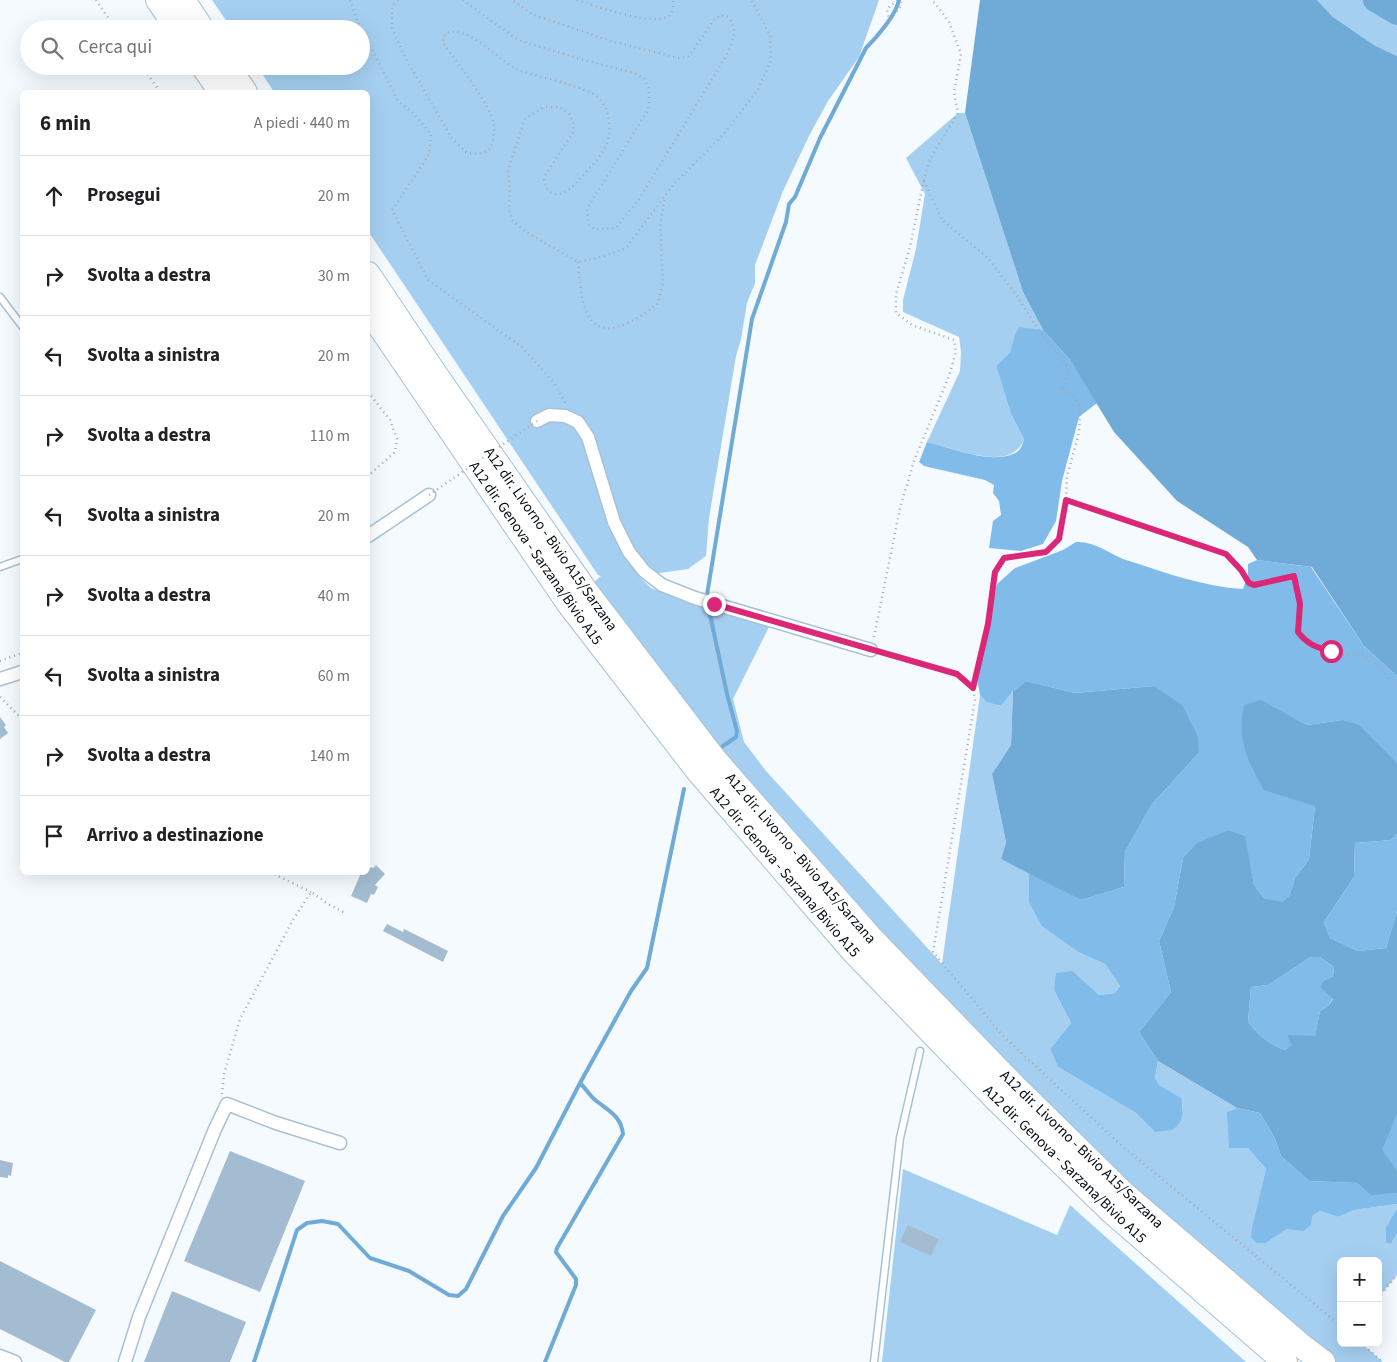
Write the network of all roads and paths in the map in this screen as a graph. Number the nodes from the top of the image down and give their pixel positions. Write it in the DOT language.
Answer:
graph roads {
  1 [pos="96,0"];
  2 [pos="158,0"];
  3 [pos="183,0"];
  4 [pos="350,0"];
  5 [pos="398,0"];
  6 [pos="463,0"];
  7 [pos="512,0"];
  8 [pos="577,0"];
  9 [pos="673,0"];
  10 [pos="751,0"];
  11 [pos="897,0"];
  12 [pos="901,0"];
  13 [pos="930,0"];
  14 [pos="110,20"];
  15 [pos="172,20"];
  16 [pos="196,20"];
  17 [pos="357,20"];
  18 [pos="370,46"];
  19 [pos="148,75"];
  20 [pos="209,75"];
  21 [pos="233,75"];
  22 [pos="159,90"];
  23 [pos="220,90"];
  24 [pos="244,90"];
  25 [pos="924,179"];
  26 [pos="665,195"];
  27 [pos="578,262"];
  28 [pos="370,277"];
  29 [pos="0,297"];
  30 [pos="370,312"];
  31 [pos="20,323"];
  32 [pos="370,395"];
  33 [pos="537,421"];
  34 [pos="578,422"];
  35 [pos="370,474"];
  36 [pos="429,495"];
  37 [pos="1066,500"];
  38 [pos="370,535"];
  39 [pos="20,560"];
  40 [pos="0,567"];
  41 [pos="871,650"];
  42 [pos="20,654"];
  43 [pos="0,661"];
  44 [pos="20,673"];
  45 [pos="0,679"];
  46 [pos="973,688"];
  47 [pos="1397,690"];
  48 [pos="0,697"];
  49 [pos="20,717"];
  50 [pos="276,875"];
  51 [pos="310,892"];
  52 [pos="345,913"];
  53 [pos="920,1051"];
  54 [pos="227,1104"];
  55 [pos="340,1143"];
  56 [pos="1397,1275"];
  57 [pos="1382,1293"];
  58 [pos="1337,1323"];
  59 [pos="1366,1347"];
  60 [pos="0,1356"];
  61 [pos="14,1362"];
  62 [pos="125,1362"];
  63 [pos="874,1362"];
  64 [pos="1285,1362"];
  65 [pos="1324,1362"];
  66 [pos="1383,1362"];
  1 -- 14 [label="path"];
  2 -- 15 [label="highway"];
  3 -- 16 [label="highway"];
  4 -- 17 [label="path"];
  5 -- 27 [label="path"];
  6 -- 7 [label="path"];
  8 -- 9 [label="path"];
  10 -- 26 [label="path"];
  11 -- 12 [label="path"];
  13 -- 25 [label="path"];
  18 -- 34 [label="path"];
  19 -- 22 [label="path"];
  20 -- 23 [label="highway"];
  21 -- 24 [label="highway"];
  25 -- 37 [label="path"];
  25 -- 41 [label="path"];
  26 -- 27 [label="path"];
  26 -- 27 [label="path"];
  28 -- 65 [label="highway, A12 dir. Livorno - Bivio A15/Sarzana"];
  29 -- 31 [label="lane"];
  30 -- 64 [label="highway, A12 dir. Genova - Sarzana/Bivio A15"];
  32 -- 35 [label="path"];
  33 -- 34 [label="street"];
  33 -- 36 [label="path, bridge"];
  34 -- 41 [label="street"];
  36 -- 38 [label="street"];
  37 -- 46 [label="path"];
  37 -- 47 [label="path"];
  39 -- 40 [label="lane"];
  41 -- 46 [label="path"];
  42 -- 43 [label="path"];
  44 -- 45 [label="street"];
  46 -- 58 [label="path"];
  48 -- 49 [label="path"];
  50 -- 51 [label="path"];
  51 -- 52 [label="path"];
  51 -- 54 [label="path"];
  53 -- 63 [label="lane"];
  54 -- 55 [label="street"];
  54 -- 62 [label="street"];
  56 -- 57 [label="path"];
  59 -- 66 [label="path"];
  60 -- 61 [label="street"];
}
